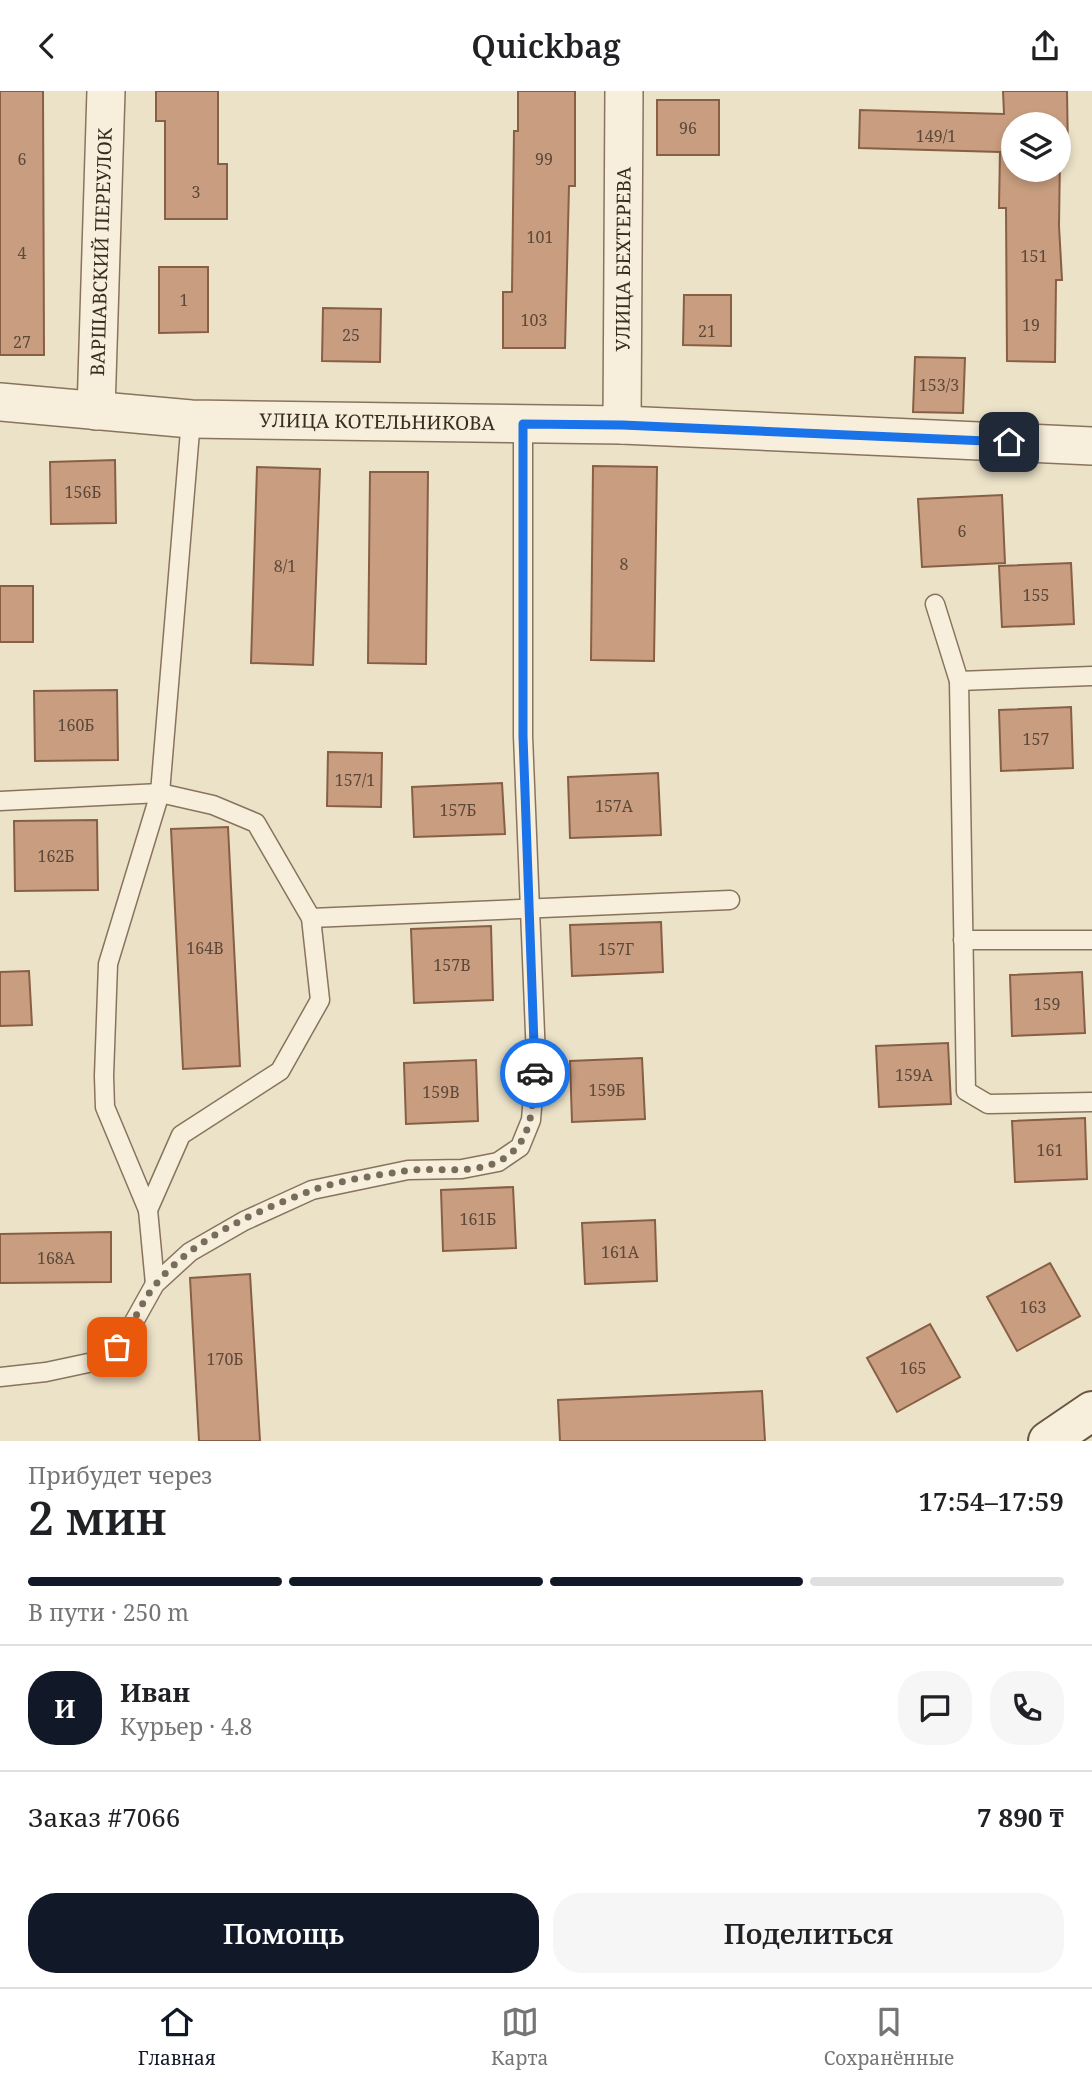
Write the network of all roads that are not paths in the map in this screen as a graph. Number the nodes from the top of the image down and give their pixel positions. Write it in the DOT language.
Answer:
graph roads {
  1 [pos="106,91"];
  2 [pos="624,91"];
  3 [pos="0,402"];
  4 [pos="96,411"];
  5 [pos="191,419"];
  6 [pos="523,424"];
  7 [pos="622,425"];
  8 [pos="1092,446"];
  9 [pos="935,604"];
  10 [pos="1092,676"];
  11 [pos="959,681"];
  12 [pos="160,793"];
  13 [pos="0,801"];
  14 [pos="730,900"];
  15 [pos="530,911"];
  16 [pos="311,918"];
  17 [pos="963,940"];
  18 [pos="1092,940"];
  19 [pos="1092,1102"];
  20 [pos="148,1210"];
  21 [pos="155,1284"];
  22 [pos="0,1377"];
  23 [pos="1092,1411"];
  24 [pos="1048,1441"];
  1 -- 4 [label="street, ВАРШАВСКИЙ ПЕРЕУЛОК"];
  2 -- 7 [label="street, УЛИЦА БЕХТЕРЕВА"];
  3 -- 4 [label="street, УЛИЦА КОТЕЛЬНИКОВА"];
  4 -- 5 [label="street, УЛИЦА КОТЕЛЬНИКОВА"];
  5 -- 6 [label="street, УЛИЦА КОТЕЛЬНИКОВА"];
  5 -- 12 [label="lane"];
  6 -- 7 [label="street, УЛИЦА КОТЕЛЬНИКОВА"];
  6 -- 15 [label="lane"];
  7 -- 8 [label="street, УЛИЦА КОТЕЛЬНИКОВА"];
  9 -- 11 [label="lane"];
  10 -- 11 [label="lane"];
  11 -- 17 [label="lane"];
  12 -- 13 [label="lane"];
  12 -- 16 [label="lane"];
  12 -- 20 [label="lane"];
  14 -- 15 [label="lane"];
  15 -- 16 [label="lane"];
  15 -- 21 [label="lane"];
  16 -- 20 [label="lane"];
  17 -- 18 [label="lane"];
  17 -- 19 [label="lane"];
  20 -- 21 [label="lane"];
  21 -- 22 [label="lane"];
  23 -- 24 [label="street"];
}
